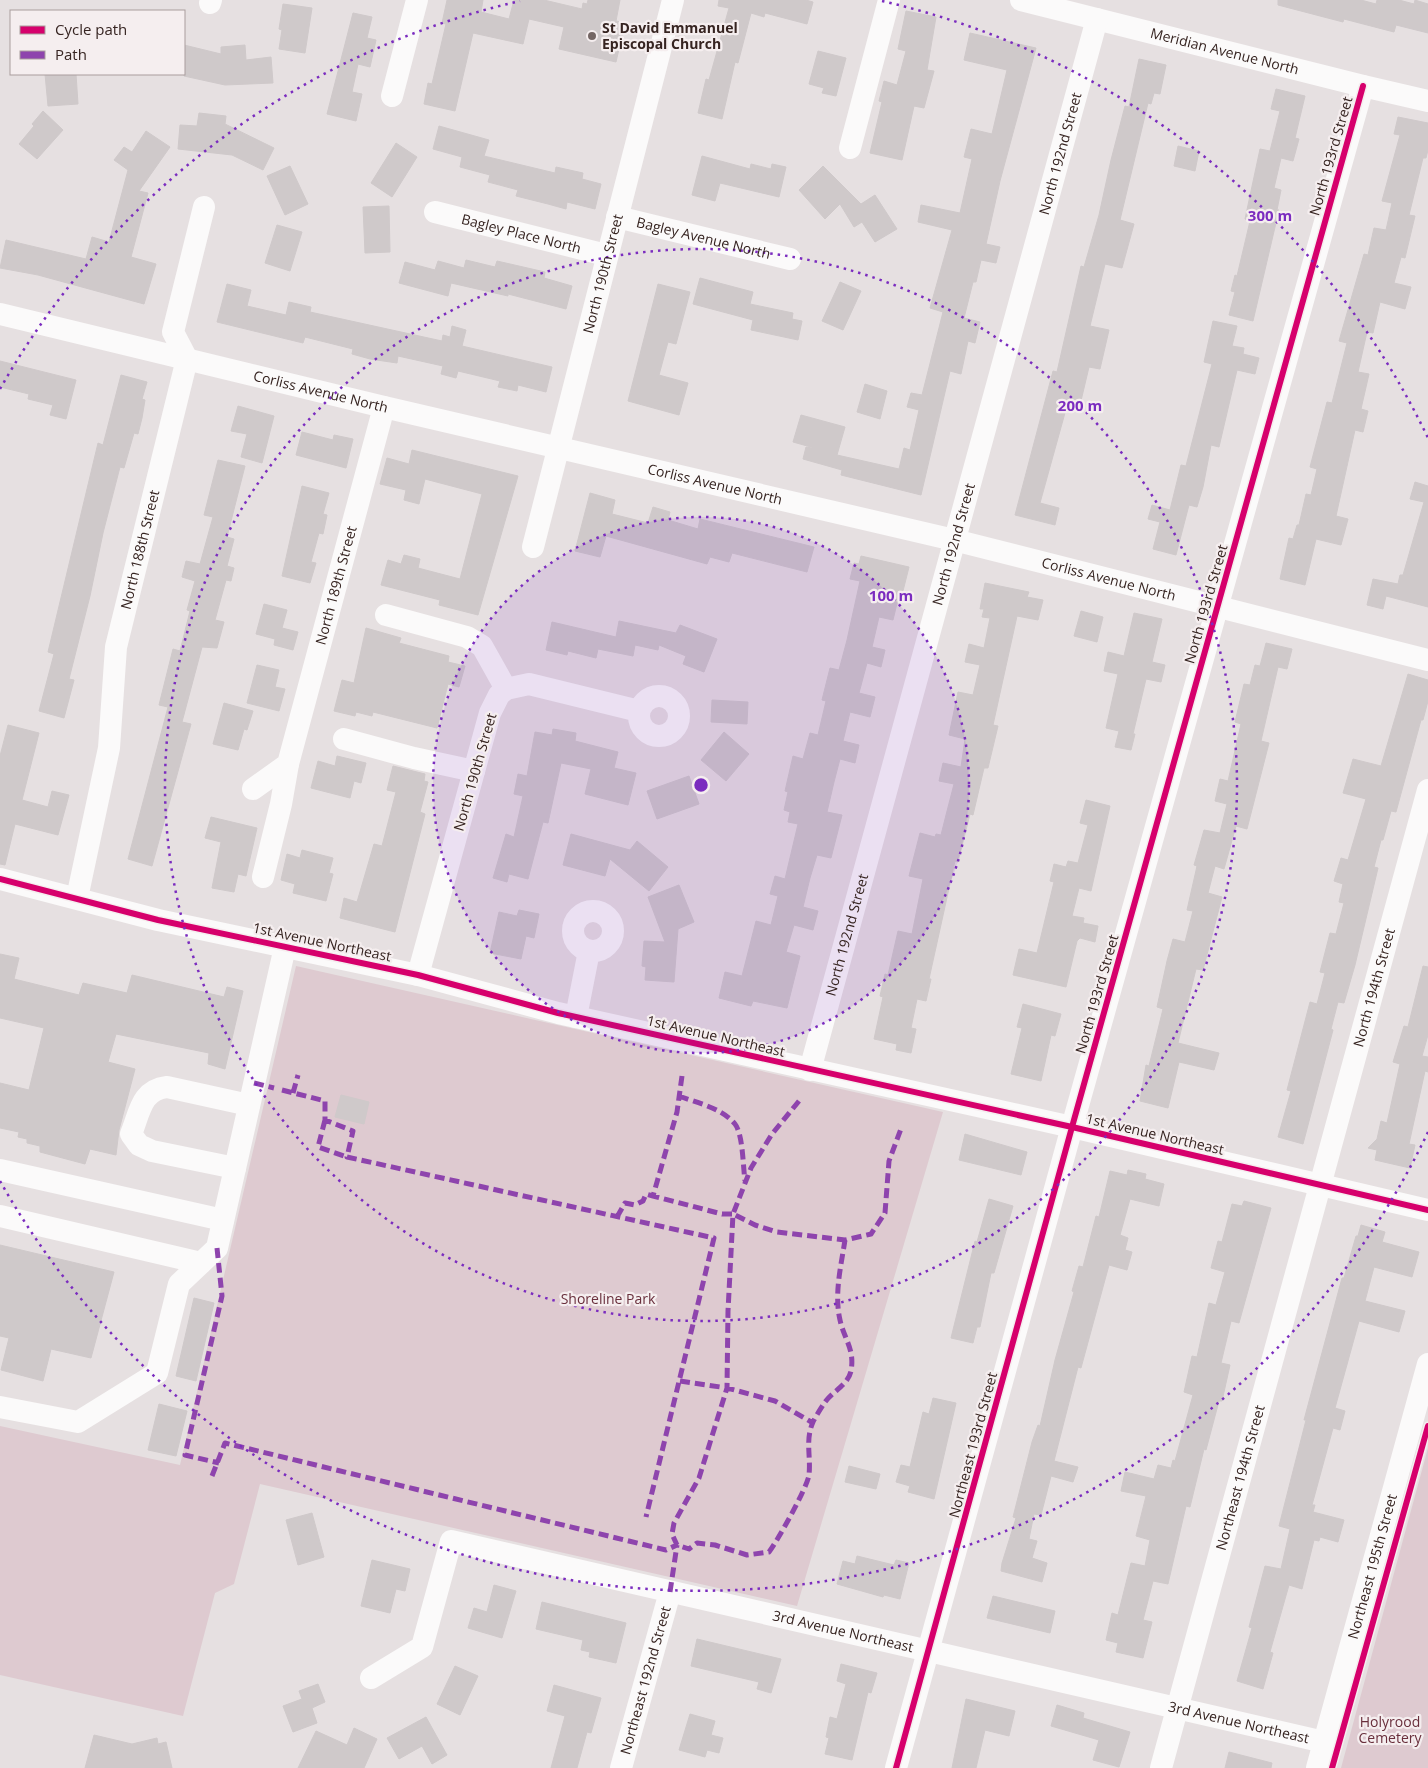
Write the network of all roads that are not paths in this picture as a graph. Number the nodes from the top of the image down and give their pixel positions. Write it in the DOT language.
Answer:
graph roads {
  1 [pos="417,0"];
  2 [pos="673,0"];
  3 [pos="890,0"];
  4 [pos="1021,0"];
  5 [pos="1097,19"];
  6 [pos="1363,86"];
  7 [pos="392,96"];
  8 [pos="1428,101"];
  9 [pos="850,148"];
  10 [pos="204,207"];
  11 [pos="436,212"];
  12 [pos="617,217"];
  13 [pos="606,255"];
  14 [pos="790,259"];
  15 [pos="0,314"];
  16 [pos="187,360"];
  17 [pos="384,407"];
  18 [pos="558,447"];
  19 [pos="954,540"];
  20 [pos="533,547"];
  21 [pos="1217,608"];
  22 [pos="386,615"];
  23 [pos="1428,660"];
  24 [pos="506,689"];
  25 [pos="639,711"];
  26 [pos="344,739"];
  27 [pos="288,764"];
  28 [pos="474,771"];
  29 [pos="253,788"];
  30 [pos="1428,790"];
  31 [pos="263,877"];
  32 [pos="0,879"];
  33 [pos="77,898"];
  34 [pos="285,947"];
  35 [pos="589,951"];
  36 [pos="418,975"];
  37 [pos="576,1017"];
  38 [pos="810,1070"];
  39 [pos="249,1105"];
  40 [pos="1072,1127"];
  41 [pos="235,1168"];
  42 [pos="0,1170"];
  43 [pos="1321,1186"];
  44 [pos="1428,1210"];
  45 [pos="0,1216"];
  46 [pos="223,1220"];
  47 [pos="201,1263"];
  48 [pos="1428,1364"];
  49 [pos="0,1407"];
  50 [pos="670,1592"];
  51 [pos="929,1651"];
  52 [pos="371,1678"];
  53 [pos="1177,1708"];
  54 [pos="1324,1742"];
  55 [pos="621,1768"];
  56 [pos="896,1768"];
  57 [pos="1161,1768"];
  58 [pos="1317,1768"];
  1 -- 7 [label="street"];
  2 -- 12 [label="street, North 190th Street"];
  3 -- 9 [label="street"];
  4 -- 5 [label="street, Meridian Avenue North"];
  5 -- 6 [label="street, Meridian Avenue North"];
  5 -- 19 [label="street, North 192nd Street"];
  6 -- 8 [label="street, Meridian Avenue North"];
  6 -- 21 [label="street, North 193rd Street"];
  10 -- 16 [label="street"];
  11 -- 13 [label="street, Bagley Place North"];
  12 -- 13 [label="street, North 190th Street"];
  12 -- 14 [label="street, Bagley Avenue North"];
  13 -- 18 [label="street, North 190th Street"];
  15 -- 16 [label="street, Corliss Avenue North"];
  16 -- 17 [label="street, Corliss Avenue North"];
  16 -- 33 [label="street, North 188th Street"];
  17 -- 18 [label="street, Corliss Avenue North"];
  17 -- 27 [label="street, North 189th Street"];
  18 -- 19 [label="street, Corliss Avenue North"];
  18 -- 20 [label="street, North 190th Street"];
  19 -- 21 [label="street, Corliss Avenue North"];
  19 -- 38 [label="street, North 192nd Street"];
  21 -- 23 [label="street, Corliss Avenue North"];
  21 -- 40 [label="street, North 193rd Street"];
  22 -- 24 [label="street"];
  24 -- 25 [label="street"];
  24 -- 28 [label="street, North 190th Street"];
  26 -- 28 [label="street"];
  27 -- 29 [label="street"];
  27 -- 31 [label="street, North 189th Street"];
  28 -- 36 [label="street, North 190th Street"];
  30 -- 43 [label="street, North 194th Street"];
  32 -- 33 [label="street, 1st Avenue Northeast"];
  33 -- 34 [label="street, 1st Avenue Northeast"];
  34 -- 36 [label="street, 1st Avenue Northeast"];
  34 -- 39 [label="street"];
  35 -- 37 [label="street"];
  36 -- 37 [label="street, 1st Avenue Northeast"];
  37 -- 38 [label="street, 1st Avenue Northeast"];
  38 -- 40 [label="street, 1st Avenue Northeast"];
  39 -- 41 [label="street"];
  39 -- 41 [label="street"];
  40 -- 43 [label="street, 1st Avenue Northeast"];
  40 -- 51 [label="street, Northeast 193rd Street"];
  41 -- 46 [label="street"];
  42 -- 46 [label="street"];
  43 -- 44 [label="street, 1st Avenue Northeast"];
  43 -- 53 [label="street, Northeast 194th Street"];
  45 -- 47 [label="street"];
  46 -- 47 [label="street"];
  47 -- 49 [label="street"];
  48 -- 54 [label="street, Northeast 195th Street"];
  50 -- 51 [label="street, 3rd Avenue Northeast"];
  50 -- 52 [label="street, 3rd Avenue Northeast"];
  50 -- 55 [label="street, Northeast 192nd Street"];
  51 -- 53 [label="street, 3rd Avenue Northeast"];
  51 -- 56 [label="street, Northeast 193rd Street"];
  53 -- 54 [label="street, 3rd Avenue Northeast"];
  53 -- 57 [label="street, Northeast 194th Street"];
  54 -- 58 [label="street, Northeast 195th Street"];
}
